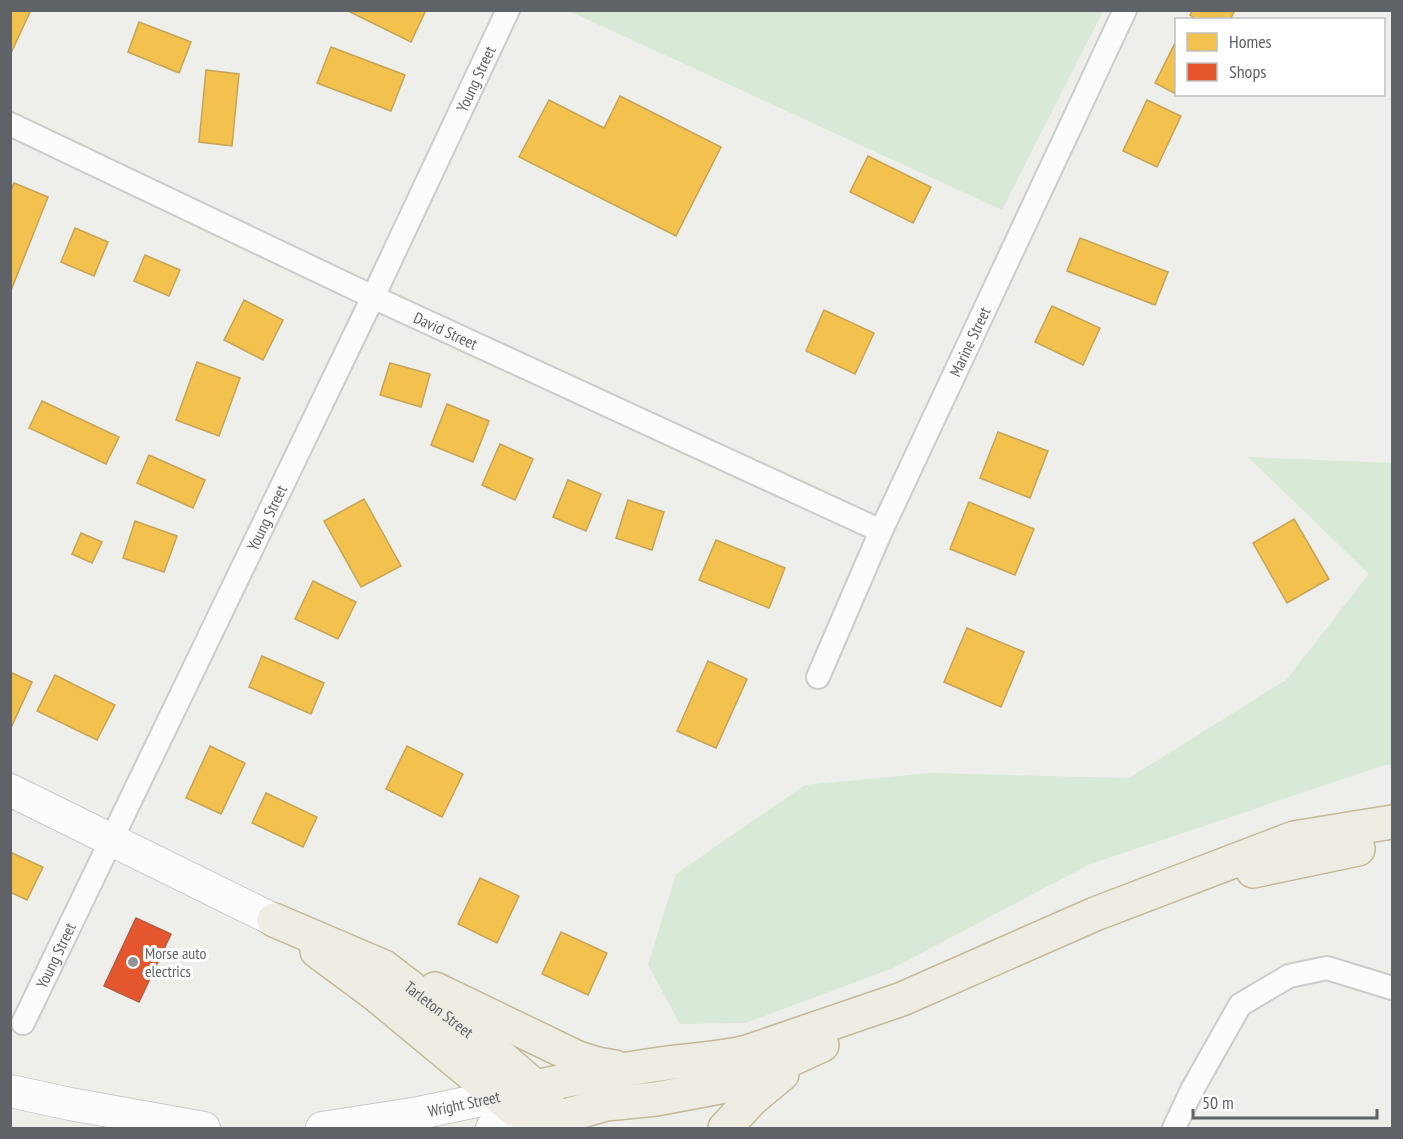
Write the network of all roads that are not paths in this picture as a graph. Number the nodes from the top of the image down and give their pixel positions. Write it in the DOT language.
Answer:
graph roads {
  1 [pos="508,10"];
  2 [pos="1125,10"];
  3 [pos="10,124"];
  4 [pos="373,297"];
  5 [pos="881,531"];
  6 [pos="818,677"];
  7 [pos="10,790"];
  8 [pos="1392,822"];
  9 [pos="110,838"];
  10 [pos="1392,842"];
  11 [pos="1095,914"];
  12 [pos="274,920"];
  13 [pos="384,967"];
  14 [pos="1392,987"];
  15 [pos="902,999"];
  16 [pos="22,1023"];
  17 [pos="813,1051"];
  18 [pos="628,1069"];
  19 [pos="535,1087"];
  20 [pos="10,1091"];
  21 [pos="500,1096"];
  22 [pos="576,1121"];
  23 [pos="532,1125"];
  24 [pos="204,1128"];
  25 [pos="322,1128"];
  26 [pos="492,1128"];
  27 [pos="725,1128"];
  28 [pos="1174,1128"];
  1 -- 4 [label="street, Young Street"];
  2 -- 5 [label="street, Marine Street"];
  3 -- 4 [label="street, David Street"];
  4 -- 5 [label="street, David Street"];
  4 -- 9 [label="street, Young Street"];
  5 -- 6 [label="street, Marine Street"];
  7 -- 9 [label="street, Tarleton Street"];
  8 -- 11 [label="highway"];
  9 -- 12 [label="street, Tarleton Street"];
  9 -- 16 [label="street, Young Street"];
  10 -- 11 [label="highway"];
  11 -- 15 [label="highway"];
  12 -- 13 [label="highway, Tarleton Street"];
  12 -- 21 [label="highway, Tarleton Street"];
  13 -- 18 [label="highway"];
  13 -- 19 [label="highway, Tarleton Street"];
  14 -- 28 [label="street"];
  15 -- 17 [label="highway"];
  15 -- 18 [label="highway"];
  17 -- 22 [label="highway, Wright Street"];
  17 -- 27 [label="highway"];
  18 -- 19 [label="highway, Wright Street"];
  19 -- 21 [label="highway, Wright Street"];
  19 -- 22 [label="highway, Tarleton Street"];
  20 -- 24 [label="street"];
  21 -- 23 [label="highway, Tarleton Street"];
  21 -- 25 [label="street, Wright Street"];
  22 -- 23 [label="highway, Wright Street"];
  23 -- 26 [label="street, Wright Street"];
}
